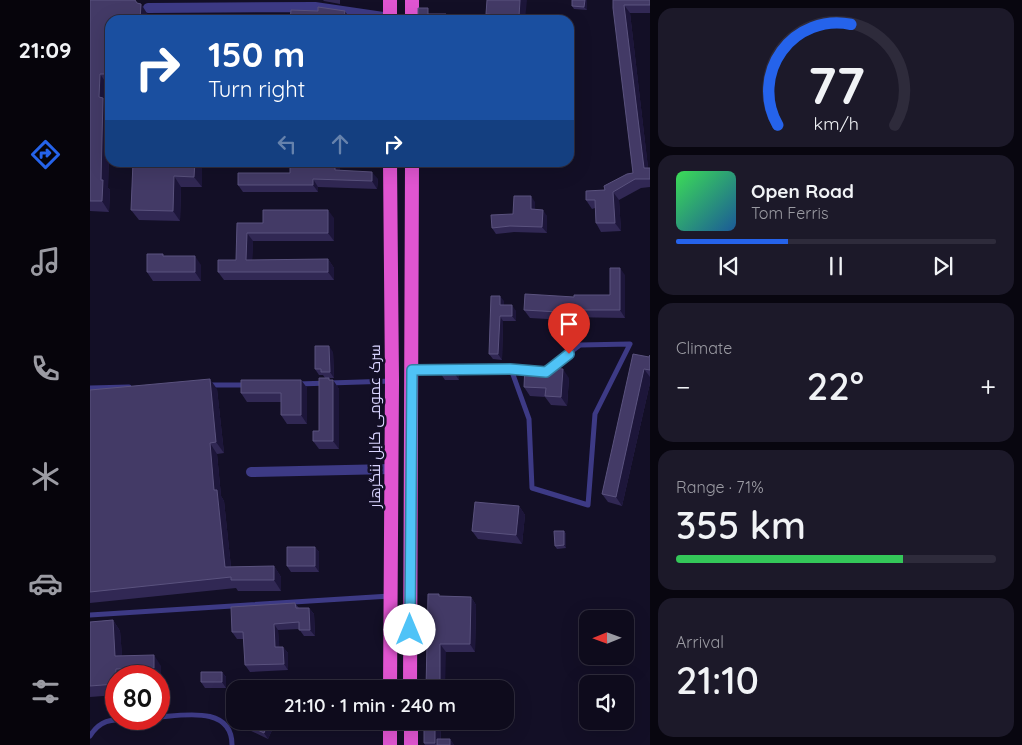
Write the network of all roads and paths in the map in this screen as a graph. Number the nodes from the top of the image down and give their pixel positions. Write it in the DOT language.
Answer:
graph roads {
  1 [pos="390,0"];
  2 [pos="412,0"];
  3 [pos="148,8"];
  4 [pos="365,15"];
  5 [pos="390,15"];
  6 [pos="412,15"];
  7 [pos="390,167"];
  8 [pos="412,167"];
  9 [pos="391,289"];
  10 [pos="412,289"];
  11 [pos="510,369"];
  12 [pos="412,370"];
  13 [pos="392,382"];
  14 [pos="258,384"];
  15 [pos="288,384"];
  16 [pos="199,386"];
  17 [pos="140,387"];
  18 [pos="90,388"];
  19 [pos="391,469"];
  20 [pos="251,472"];
  21 [pos="390,596"];
  22 [pos="90,616"];
  23 [pos="390,680"];
  24 [pos="410,680"];
  25 [pos="170,716"];
  26 [pos="105,722"];
  27 [pos="390,730"];
  28 [pos="410,730"];
  29 [pos="90,736"];
  30 [pos="232,745"];
  31 [pos="390,745"];
  32 [pos="410,745"];
  1 -- 5 [label="highway"];
  2 -- 6 [label="highway"];
  3 -- 4 [label="street"];
  7 -- 9 [label="highway, سرک عمومی کابل ننگرهار"];
  8 -- 10 [label="highway"];
  9 -- 10 [label="highway"];
  9 -- 13 [label="highway, سرک عمومی کابل ننگرهار"];
  10 -- 12 [label="highway"];
  11 -- 11 [label="lane"];
  11 -- 12 [label="lane"];
  12 -- 24 [label="highway"];
  13 -- 15 [label="lane"];
  13 -- 19 [label="highway, سرک عمومی کابل ننگرهار"];
  14 -- 16 [label="lane"];
  17 -- 18 [label="lane"];
  19 -- 20 [label="street"];
  19 -- 21 [label="highway, سرک عمومی کابل ننگرهار"];
  21 -- 22 [label="lane"];
  21 -- 23 [label="highway, سرک عمومی کابل ننگرهار"];
  25 -- 30 [label="lane"];
  26 -- 29 [label="lane"];
  27 -- 31 [label="highway"];
  28 -- 32 [label="highway"];
}
